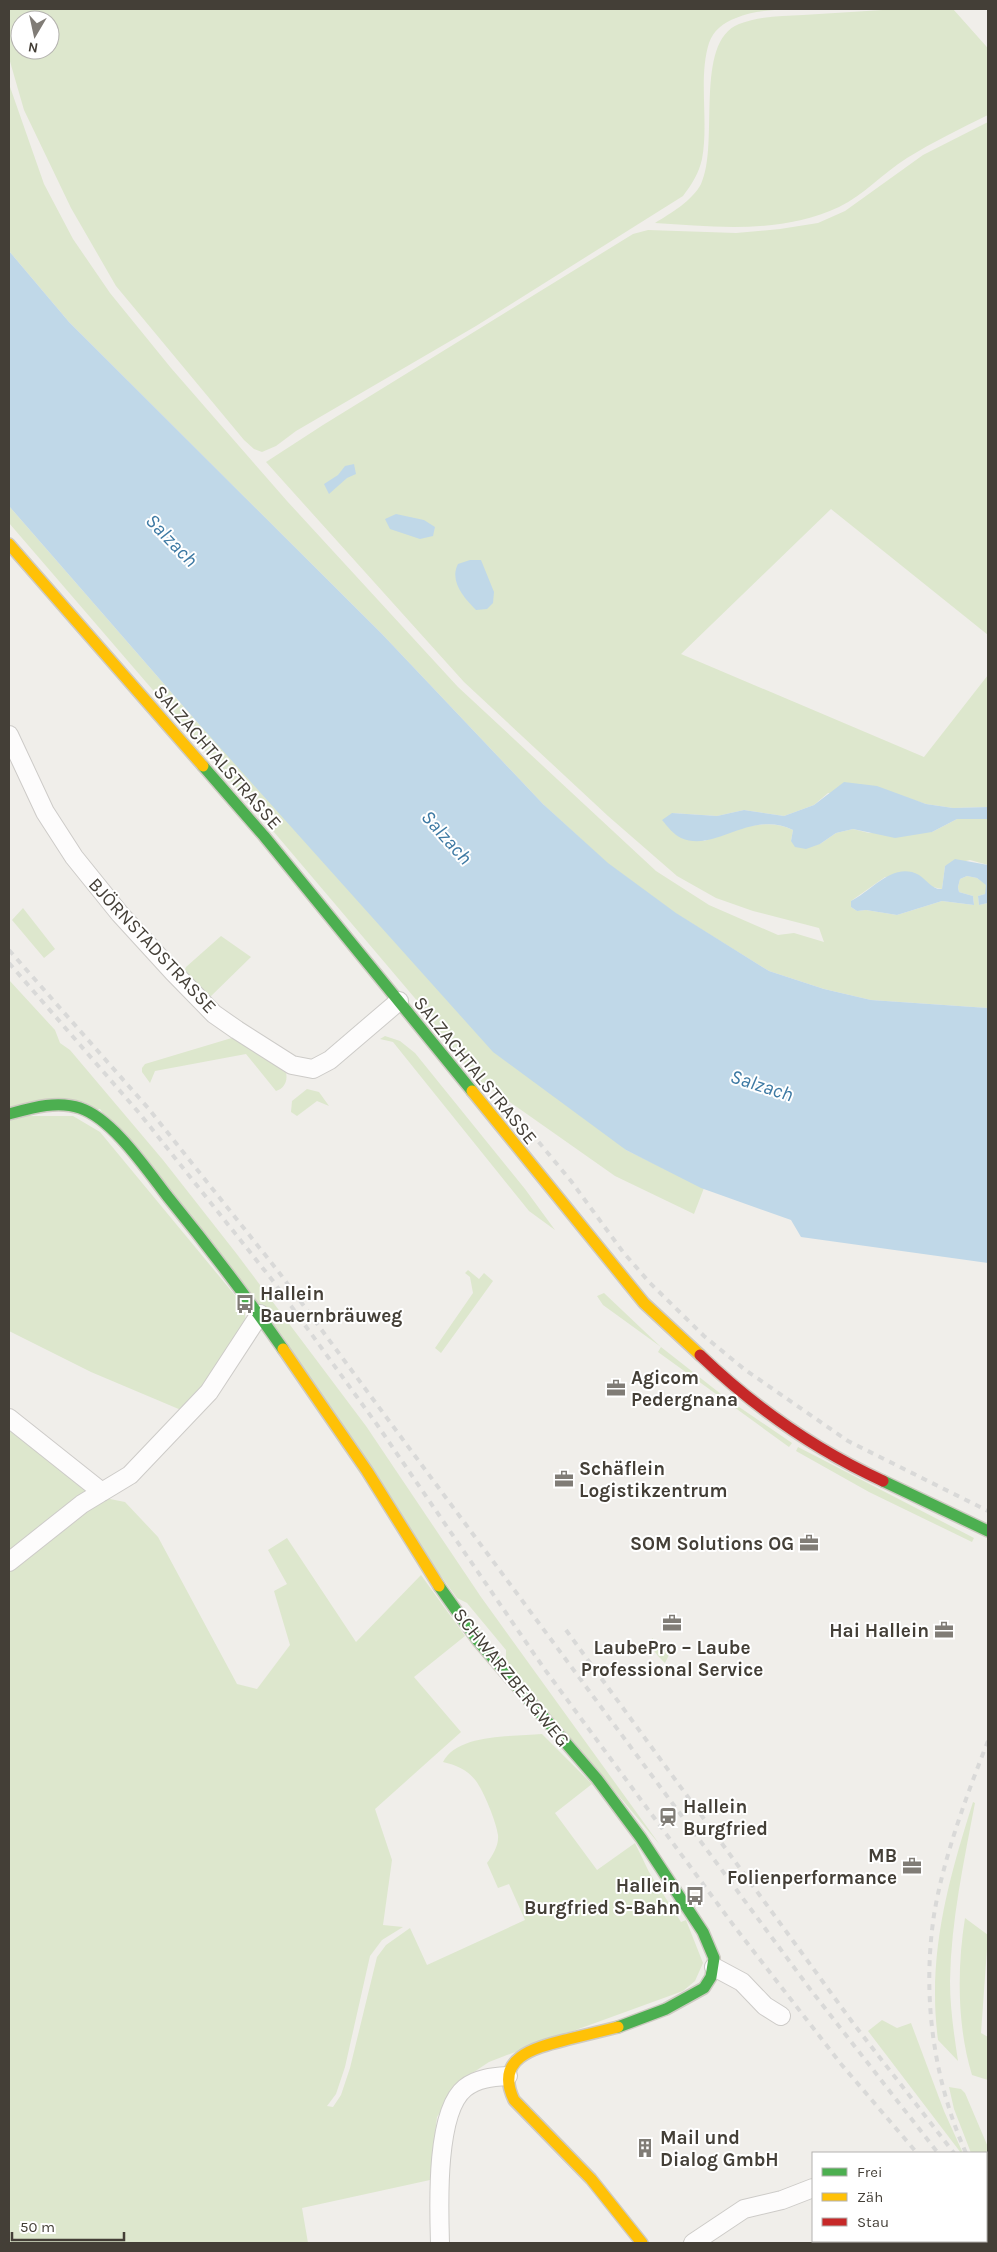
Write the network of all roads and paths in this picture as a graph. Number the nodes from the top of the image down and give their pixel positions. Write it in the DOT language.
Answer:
graph roads {
  1 [pos="9,544"];
  2 [pos="9,735"];
  3 [pos="399,1001"];
  4 [pos="9,1114"];
  5 [pos="260,1314"];
  6 [pos="9,1418"];
  7 [pos="102,1492"];
  8 [pos="988,1531"];
  9 [pos="9,1562"];
  10 [pos="714,1967"];
  11 [pos="781,2016"];
  12 [pos="508,2076"];
  13 [pos="812,2188"];
  14 [pos="440,2243"];
  15 [pos="642,2243"];
  16 [pos="693,2243"];
  1 -- 3 [label="street, SALZACHTALSTRASSE"];
  2 -- 3 [label="street, BJÖRNSTADSTRASSE"];
  3 -- 8 [label="street, SALZACHTALSTRASSE"];
  4 -- 5 [label="street, SCHWARZBERGWEG"];
  5 -- 7 [label="street"];
  5 -- 10 [label="street, SCHWARZBERGWEG"];
  6 -- 7 [label="street"];
  7 -- 9 [label="street"];
  10 -- 11 [label="street"];
  10 -- 12 [label="street"];
  12 -- 14 [label="street"];
  12 -- 15 [label="street"];
  13 -- 16 [label="street"];
}
